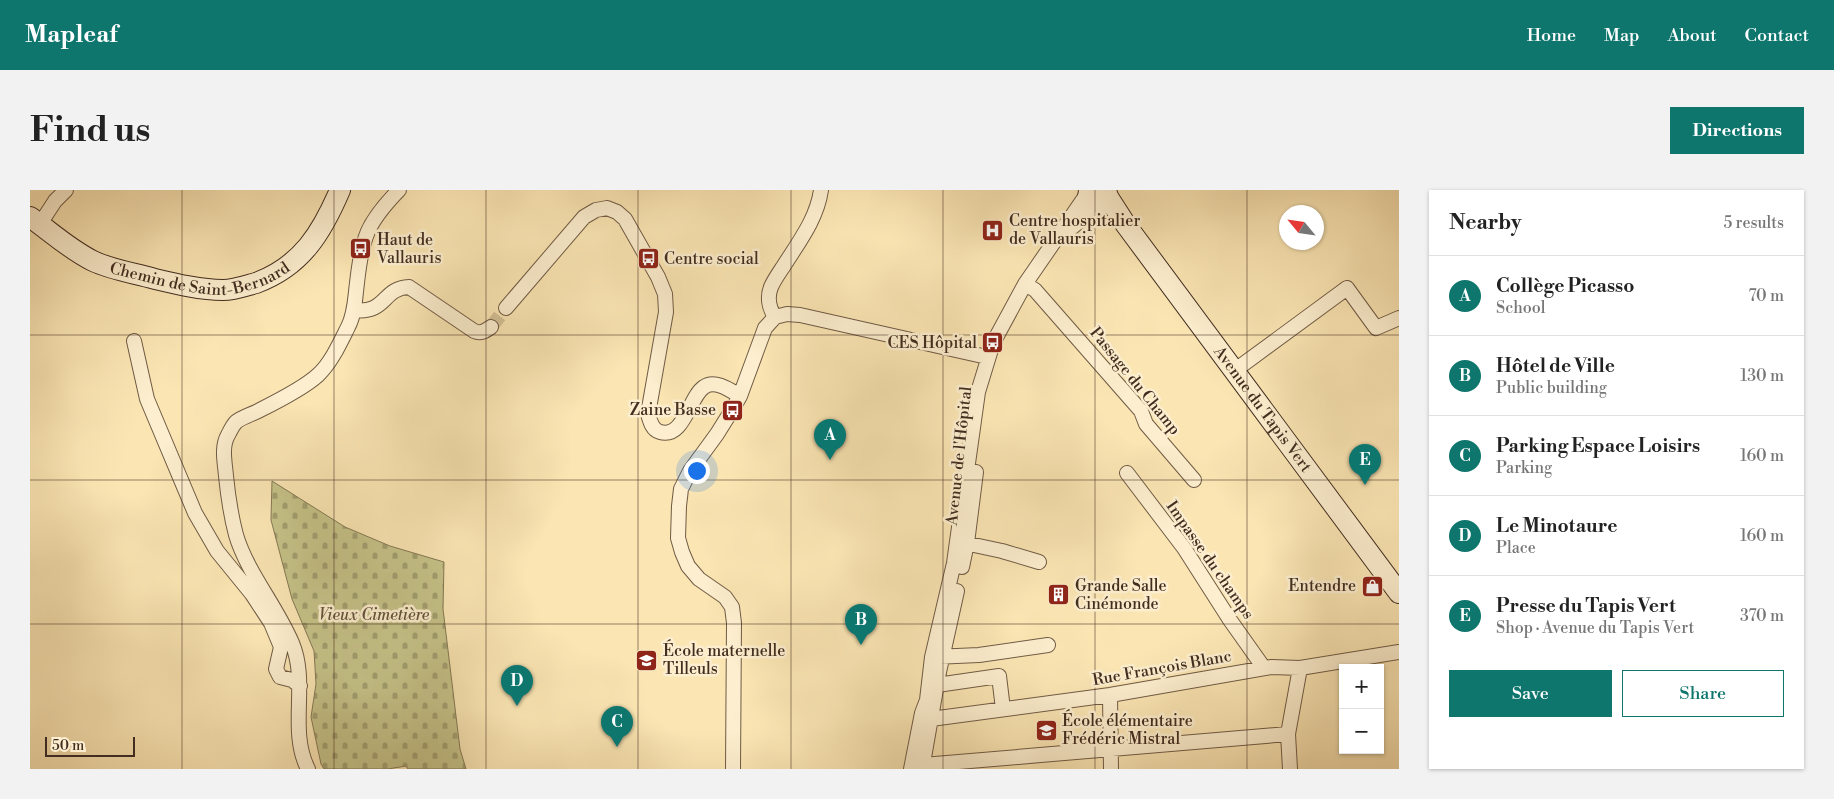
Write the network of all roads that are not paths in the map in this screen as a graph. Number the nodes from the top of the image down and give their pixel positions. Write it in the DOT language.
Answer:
graph roads {
  1 [pos="66,190"];
  2 [pos="340,190"];
  3 [pos="399,190"];
  4 [pos="821,190"];
  5 [pos="1098,197"];
  6 [pos="35,220"];
  7 [pos="1026,284"];
  8 [pos="506,308"];
  9 [pos="354,310"];
  10 [pos="775,317"];
  11 [pos="1399,318"];
  12 [pos="490,327"];
  13 [pos="134,341"];
  14 [pos="987,357"];
  15 [pos="1234,372"];
  16 [pos="740,396"];
  17 [pos="1127,473"];
  18 [pos="1194,480"];
  19 [pos="962,542"];
  20 [pos="1039,562"];
  21 [pos="1399,593"];
  22 [pos="1048,645"];
  23 [pos="1399,652"];
  24 [pos="937,657"];
  25 [pos="1264,668"];
  26 [pos="1300,668"];
  27 [pos="934,682"];
  28 [pos="300,686"];
  29 [pos="1110,695"];
  30 [pos="1003,709"];
  31 [pos="930,710"];
  32 [pos="1288,734"];
  33 [pos="1110,749"];
  34 [pos="919,768"];
  35 [pos="308,769"];
  36 [pos="733,769"];
  37 [pos="1111,769"];
  38 [pos="1290,769"];
  1 -- 6 [label="street"];
  2 -- 6 [label="main road, Chemin de Saint-Bernard"];
  3 -- 9 [label="street"];
  4 -- 10 [label="street"];
  5 -- 7 [label="street, Avenue de l'Hôpital"];
  5 -- 15 [label="main road, Avenue du Tapis Vert"];
  7 -- 14 [label="street, Avenue de l'Hôpital"];
  7 -- 18 [label="street, Passage du Champ"];
  8 -- 16 [label="street"];
  9 -- 12 [label="street"];
  9 -- 28 [label="street"];
  10 -- 14 [label="street"];
  10 -- 16 [label="street"];
  11 -- 15 [label="street"];
  13 -- 28 [label="street"];
  14 -- 19 [label="street, Avenue de l'Hôpital"];
  15 -- 21 [label="main road, Avenue du Tapis Vert"];
  16 -- 36 [label="street"];
  17 -- 25 [label="street, Impasse du champs"];
  19 -- 20 [label="street"];
  19 -- 24 [label="street, Avenue de l'Hôpital"];
  22 -- 24 [label="street"];
  23 -- 26 [label="street, Rue François Blanc"];
  24 -- 27 [label="street, Avenue de l'Hôpital"];
  25 -- 26 [label="street, Rue François Blanc"];
  25 -- 29 [label="street, Rue François Blanc"];
  26 -- 32 [label="street"];
  27 -- 30 [label="street"];
  27 -- 31 [label="street, Avenue de l'Hôpital"];
  28 -- 35 [label="street"];
  29 -- 30 [label="street, Rue François Blanc"];
  29 -- 33 [label="street"];
  30 -- 31 [label="street, Rue François Blanc"];
  31 -- 34 [label="street, Avenue de l'Hôpital"];
  32 -- 33 [label="street"];
  32 -- 38 [label="street"];
  33 -- 34 [label="street"];
  33 -- 37 [label="street"];
}
